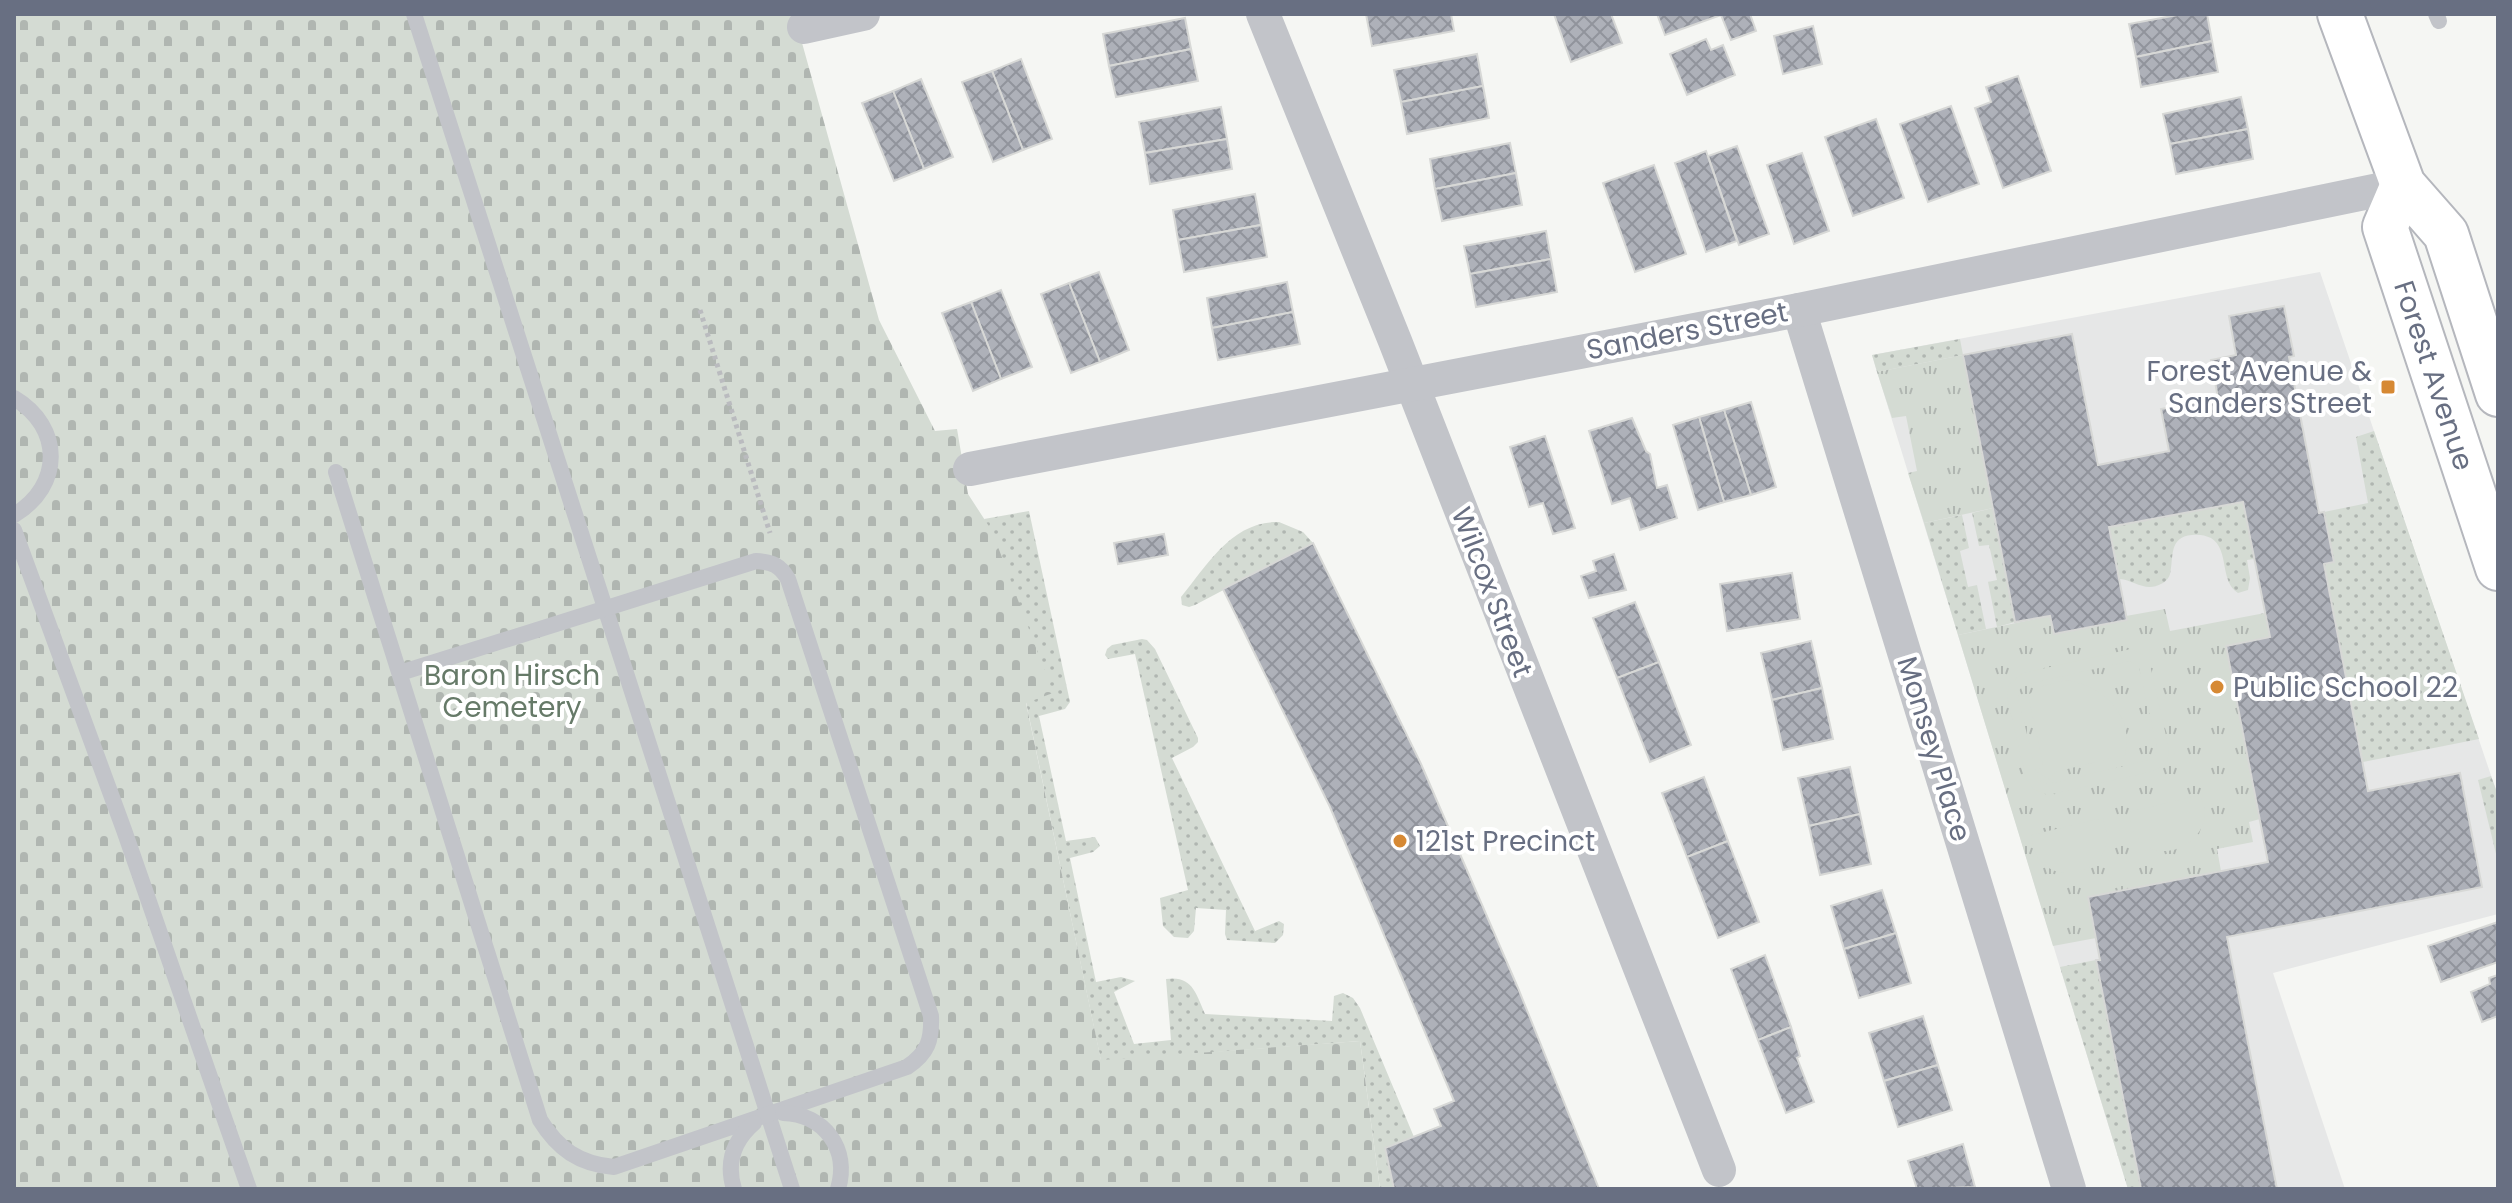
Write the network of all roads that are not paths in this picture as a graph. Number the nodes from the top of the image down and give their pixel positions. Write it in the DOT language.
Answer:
graph roads {
  1 [pos="414,14"];
  2 [pos="863,14"];
  3 [pos="1263,14"];
  4 [pos="2340,14"];
  5 [pos="804,27"];
  6 [pos="2403,185"];
  7 [pos="1799,310"];
  8 [pos="1410,384"];
  9 [pos="2498,394"];
  10 [pos="14,398"];
  11 [pos="970,469"];
  12 [pos="336,472"];
  13 [pos="14,515"];
  14 [pos="14,530"];
  15 [pos="2498,568"];
  16 [pos="605,608"];
  17 [pos="400,673"];
  18 [pos="768,1115"];
  19 [pos="1719,1170"];
  20 [pos="249,1189"];
  21 [pos="734,1189"];
  22 [pos="792,1189"];
  23 [pos="838,1189"];
  24 [pos="2069,1189"];
  1 -- 16 [label="lane"];
  2 -- 5 [label="street"];
  3 -- 8 [label="street, Wilcox Street"];
  4 -- 6 [label="main road, Forest Avenue"];
  6 -- 7 [label="street, Sanders Street"];
  6 -- 9 [label="main road, Forest Avenue"];
  6 -- 15 [label="main road, Forest Avenue"];
  7 -- 8 [label="street, Sanders Street"];
  7 -- 24 [label="street, Monsey Place"];
  8 -- 11 [label="street, Sanders Street"];
  8 -- 19 [label="street, Wilcox Street"];
  10 -- 13 [label="lane"];
  12 -- 17 [label="lane"];
  14 -- 20 [label="lane"];
  16 -- 17 [label="lane"];
  16 -- 18 [label="lane"];
  16 -- 18 [label="lane"];
  17 -- 18 [label="lane"];
  18 -- 21 [label="lane"];
  18 -- 22 [label="lane"];
  18 -- 23 [label="lane"];
}
